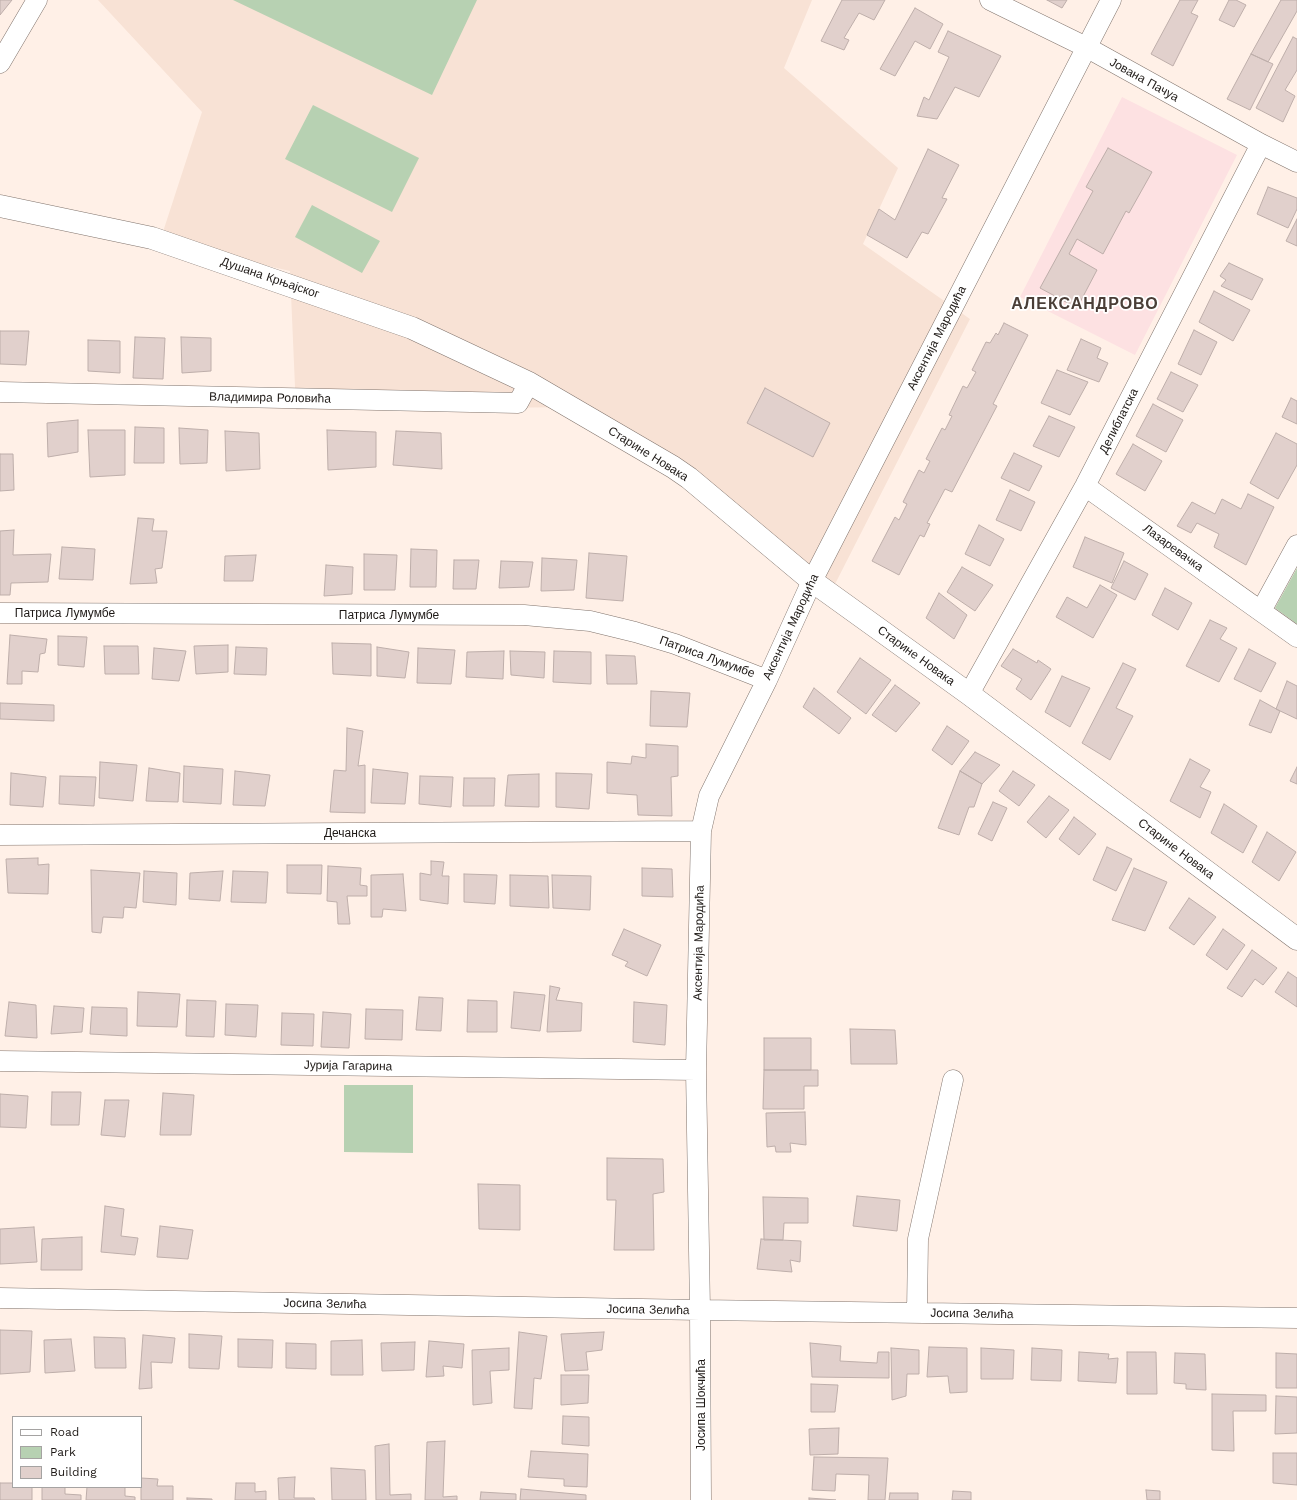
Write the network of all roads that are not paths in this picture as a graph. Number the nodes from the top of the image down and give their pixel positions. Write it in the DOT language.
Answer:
graph roads {
  1 [pos="38,0"];
  2 [pos="990,0"];
  3 [pos="1111,0"];
  4 [pos="1086,48"];
  5 [pos="0,63"];
  6 [pos="1261,144"];
  7 [pos="1297,162"];
  8 [pos="0,206"];
  9 [pos="529,384"];
  10 [pos="0,392"];
  11 [pos="1085,486"];
  12 [pos="1297,545"];
  13 [pos="812,581"];
  14 [pos="1261,611"];
  15 [pos="0,613"];
  16 [pos="1297,637"];
  17 [pos="767,680"];
  18 [pos="970,694"];
  19 [pos="701,831"];
  20 [pos="0,835"];
  21 [pos="1297,939"];
  22 [pos="0,1061"];
  23 [pos="696,1070"];
  24 [pos="953,1080"];
  25 [pos="0,1298"];
  26 [pos="700,1310"];
  27 [pos="917,1313"];
  28 [pos="1297,1318"];
  29 [pos="701,1500"];
  1 -- 5 [label="street"];
  2 -- 4 [label="street, Јована Пачуа"];
  3 -- 4 [label="street, Аксентија Мародића"];
  4 -- 6 [label="street, Јована Пачуа"];
  4 -- 13 [label="street, Аксентија Мародића"];
  6 -- 7 [label="street, Јована Пачуа"];
  6 -- 11 [label="street, Делиблатска"];
  8 -- 9 [label="street, Душана Крњајског"];
  9 -- 10 [label="street, Владимира Роловића"];
  9 -- 13 [label="street, Старине Новака"];
  11 -- 14 [label="street, Лазаревачка"];
  11 -- 18 [label="street, Делиблатска"];
  12 -- 14 [label="street"];
  13 -- 17 [label="street, Аксентија Мародића"];
  13 -- 18 [label="street, Старине Новака"];
  14 -- 16 [label="street, Лазаревачка"];
  15 -- 17 [label="street, Патриса Лумумбе"];
  17 -- 19 [label="street, Аксентија Мародића"];
  18 -- 21 [label="street, Старине Новака"];
  19 -- 20 [label="street, Дечанска"];
  19 -- 23 [label="street, Аксентија Мародића"];
  22 -- 23 [label="street, Јурија Гагарина"];
  23 -- 26 [label="street, Аксентија Мародића"];
  24 -- 27 [label="street"];
  25 -- 26 [label="street, Јосипа Зелића"];
  26 -- 27 [label="street, Јосипа Зелића"];
  26 -- 29 [label="street, Јосипа Шокчића"];
  27 -- 28 [label="street, Јосипа Зелића"];
}
